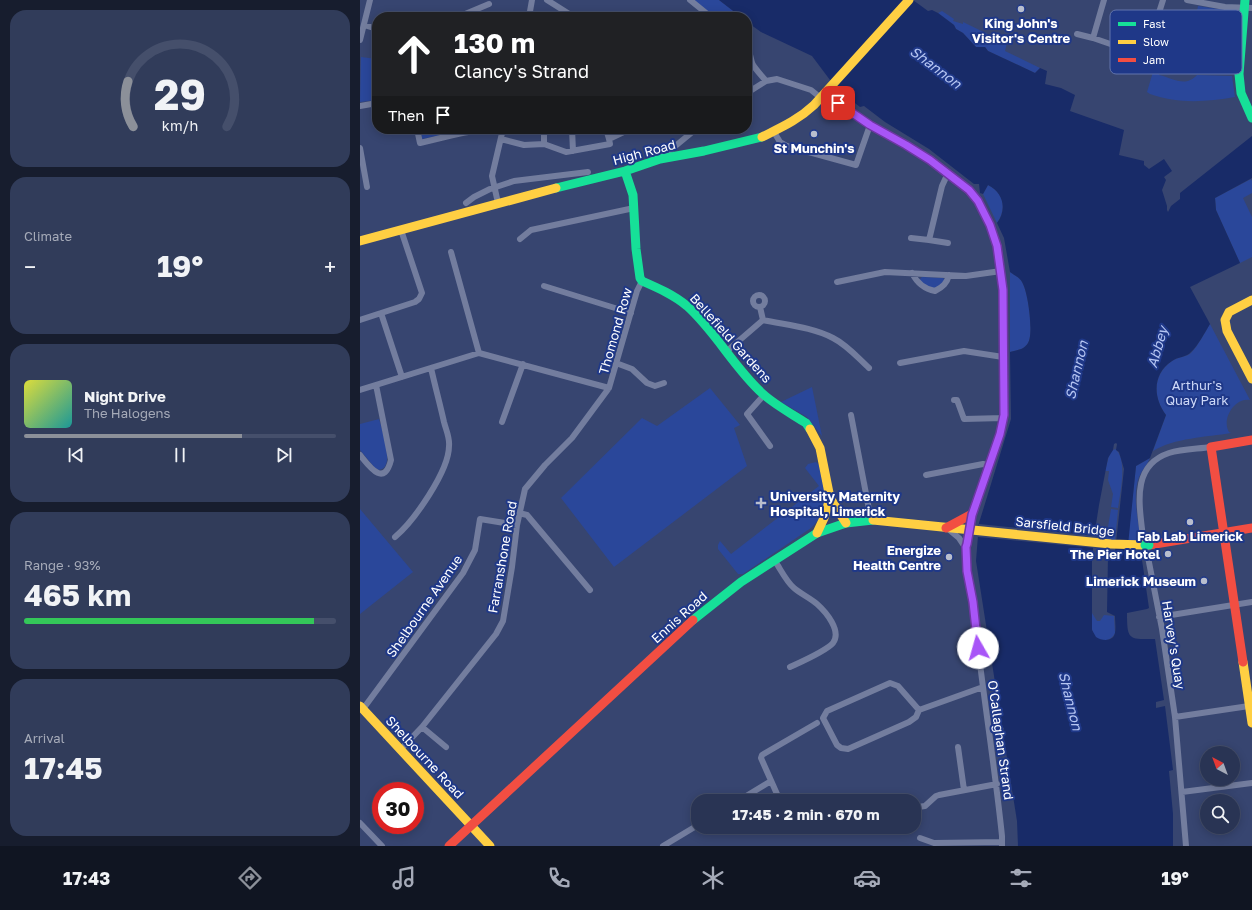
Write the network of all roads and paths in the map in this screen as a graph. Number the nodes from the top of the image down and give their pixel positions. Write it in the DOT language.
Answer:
graph roads {
  1 [pos="370,0"];
  2 [pos="532,0"];
  3 [pos="547,0"];
  4 [pos="690,0"];
  5 [pos="910,0"];
  6 [pos="1104,0"];
  7 [pos="1163,0"];
  8 [pos="1187,0"];
  9 [pos="1205,2"];
  10 [pos="489,4"];
  11 [pos="1247,6"];
  12 [pos="1160,10"];
  13 [pos="471,12"];
  14 [pos="530,12"];
  15 [pos="566,12"];
  16 [pos="705,12"];
  17 [pos="364,25"];
  18 [pos="372,27"];
  19 [pos="1077,34"];
  20 [pos="1093,38"];
  21 [pos="360,40"];
  22 [pos="1110,44"];
  23 [pos="1242,48"];
  24 [pos="752,62"];
  25 [pos="1239,74"];
  26 [pos="766,81"];
  27 [pos="752,89"];
  28 [pos="825,93"];
  29 [pos="372,104"];
  30 [pos="360,106"];
  31 [pos="1252,117"];
  32 [pos="870,125"];
  33 [pos="774,132"];
  34 [pos="418,134"];
  35 [pos="444,134"];
  36 [pos="502,134"];
  37 [pos="544,134"];
  38 [pos="572,134"];
  39 [pos="608,134"];
  40 [pos="620,134"];
  41 [pos="691,134"];
  42 [pos="610,139"];
  43 [pos="544,144"];
  44 [pos="360,148"];
  45 [pos="573,151"];
  46 [pos="674,152"];
  47 [pos="362,171"];
  48 [pos="625,171"];
  49 [pos="588,172"];
  50 [pos="948,173"];
  51 [pos="368,187"];
  52 [pos="494,188"];
  53 [pos="466,202"];
  54 [pos="498,203"];
  55 [pos="634,208"];
  56 [pos="401,230"];
  57 [pos="911,238"];
  58 [pos="520,239"];
  59 [pos="929,240"];
  60 [pos="360,241"];
  61 [pos="948,243"];
  62 [pos="451,252"];
  63 [pos="1001,271"];
  64 [pos="912,273"];
  65 [pos="949,275"];
  66 [pos="642,281"];
  67 [pos="837,282"];
  68 [pos="544,286"];
  69 [pos="1252,300"];
  70 [pos="760,307"];
  71 [pos="381,313"];
  72 [pos="631,313"];
  73 [pos="360,320"];
  74 [pos="763,320"];
  75 [pos="727,351"];
  76 [pos="479,353"];
  77 [pos="1003,357"];
  78 [pos="616,363"];
  79 [pos="900,363"];
  80 [pos="523,364"];
  81 [pos="431,368"];
  82 [pos="868,368"];
  83 [pos="402,377"];
  84 [pos="1252,379"];
  85 [pos="664,383"];
  86 [pos="376,385"];
  87 [pos="609,388"];
  88 [pos="360,390"];
  89 [pos="764,395"];
  90 [pos="954,400"];
  91 [pos="851,415"];
  92 [pos="1003,418"];
  93 [pos="502,422"];
  94 [pos="1252,440"];
  95 [pos="770,446"];
  96 [pos="1211,447"];
  97 [pos="360,455"];
  98 [pos="989,466"];
  99 [pos="926,475"];
  100 [pos="830,498"];
  101 [pos="519,513"];
  102 [pos="972,514"];
  103 [pos="871,520"];
  104 [pos="846,523"];
  105 [pos="516,525"];
  106 [pos="946,528"];
  107 [pos="1252,528"];
  108 [pos="973,530"];
  109 [pos="817,533"];
  110 [pos="1223,533"];
  111 [pos="395,537"];
  112 [pos="1147,545"];
  113 [pos="966,547"];
  114 [pos="775,560"];
  115 [pos="590,590"];
  116 [pos="1252,602"];
  117 [pos="1235,605"];
  118 [pos="1159,617"];
  119 [pos="790,667"];
  120 [pos="983,687"];
  121 [pos="1251,706"];
  122 [pos="362,707"];
  123 [pos="919,710"];
  124 [pos="1175,717"];
  125 [pos="817,723"];
  126 [pos="1252,723"];
  127 [pos="422,727"];
  128 [pos="446,747"];
  129 [pos="958,747"];
  130 [pos="401,749"];
  131 [pos="771,781"];
  132 [pos="1252,783"];
  133 [pos="997,784"];
  134 [pos="964,790"];
  135 [pos="1182,792"];
  136 [pos="750,794"];
  137 [pos="777,794"];
  138 [pos="921,807"];
  139 [pos="360,823"];
  140 [pos="471,826"];
  141 [pos="691,829"];
  142 [pos="920,838"];
  143 [pos="1002,844"];
  144 [pos="382,846"];
  145 [pos="449,846"];
  146 [pos="490,846"];
  147 [pos="663,846"];
  148 [pos="1186,846"];
  1 -- 17 [label="street"];
  2 -- 14 [label="street"];
  3 -- 15 [label="street"];
  4 -- 16 [label="street"];
  5 -- 28 [label="main road, High Road"];
  6 -- 20 [label="street"];
  7 -- 12 [label="street"];
  8 -- 9 [label="street"];
  9 -- 11 [label="street"];
  10 -- 13 [label="street"];
  11 -- 23 [label="main road"];
  17 -- 18 [label="street"];
  17 -- 21 [label="street"];
  19 -- 20 [label="street"];
  20 -- 22 [label="street"];
  24 -- 26 [label="street"];
  25 -- 31 [label="main road"];
  26 -- 27 [label="street"];
  26 -- 28 [label="street, O'Callaghan Strand"];
  28 -- 32 [label="street, O'Callaghan Strand"];
  28 -- 33 [label="main road, High Road"];
  29 -- 30 [label="street"];
  32 -- 33 [label="street"];
  32 -- 50 [label="street, O'Callaghan Strand"];
  33 -- 46 [label="main road, High Road"];
  34 -- 35 [label="street"];
  36 -- 43 [label="street"];
  36 -- 52 [label="street"];
  37 -- 43 [label="street"];
  38 -- 45 [label="street"];
  39 -- 42 [label="street"];
  40 -- 42 [label="street"];
  41 -- 46 [label="street"];
  42 -- 45 [label="street"];
  43 -- 45 [label="street"];
  44 -- 47 [label="street"];
  46 -- 48 [label="main road, High Road"];
  47 -- 51 [label="street"];
  48 -- 54 [label="main road, High Road"];
  48 -- 55 [label="main road"];
  49 -- 52 [label="street"];
  50 -- 59 [label="street"];
  50 -- 63 [label="street, O'Callaghan Strand"];
  52 -- 53 [label="street"];
  52 -- 54 [label="street"];
  54 -- 56 [label="main road, High Road"];
  55 -- 58 [label="street"];
  55 -- 66 [label="main road"];
  56 -- 60 [label="main road, High Road"];
  56 -- 71 [label="street"];
  57 -- 59 [label="street"];
  59 -- 61 [label="street"];
  62 -- 76 [label="street"];
  63 -- 65 [label="street"];
  63 -- 77 [label="street, O'Callaghan Strand"];
  64 -- 65 [label="street"];
  64 -- 65 [label="street"];
  64 -- 67 [label="street"];
  66 -- 72 [label="street, Thomond Row"];
  66 -- 75 [label="main road, Bellefield Gardens"];
  68 -- 72 [label="street"];
  69 -- 84 [label="main road"];
  70 -- 74 [label="street"];
  71 -- 73 [label="street"];
  71 -- 83 [label="street"];
  72 -- 78 [label="street, Thomond Row"];
  74 -- 75 [label="street"];
  74 -- 82 [label="street"];
  75 -- 89 [label="main road, Bellefield Gardens"];
  76 -- 80 [label="street"];
  76 -- 81 [label="street"];
  77 -- 79 [label="street"];
  77 -- 92 [label="street, O'Callaghan Strand"];
  78 -- 85 [label="street"];
  78 -- 87 [label="street, Thomond Row"];
  80 -- 87 [label="street"];
  80 -- 93 [label="street"];
  81 -- 83 [label="street"];
  81 -- 111 [label="street"];
  83 -- 86 [label="street"];
  86 -- 88 [label="street"];
  86 -- 97 [label="street"];
  87 -- 101 [label="street, Farranshone Road"];
  89 -- 95 [label="street"];
  89 -- 100 [label="main road, Bellefield Gardens"];
  90 -- 92 [label="street"];
  91 -- 103 [label="street"];
  92 -- 98 [label="street, O'Callaghan Strand"];
  94 -- 96 [label="main road"];
  96 -- 110 [label="main road"];
  96 -- 112 [label="street, Harvey's Quay"];
  98 -- 99 [label="street"];
  98 -- 102 [label="street, O'Callaghan Strand"];
  100 -- 104 [label="main road, Bellefield Gardens"];
  100 -- 109 [label="main road"];
  101 -- 105 [label="street, Farranshone Road"];
  101 -- 115 [label="street"];
  102 -- 106 [label="main road"];
  102 -- 108 [label="street, O'Callaghan Strand"];
  103 -- 104 [label="main road, Ennis Road"];
  103 -- 106 [label="main road, Ennis Road"];
  104 -- 109 [label="main road, Ennis Road"];
  105 -- 122 [label="street, Shelbourne Avenue"];
  105 -- 127 [label="street, Farranshone Road"];
  106 -- 108 [label="main road, Ennis Road"];
  106 -- 113 [label="street"];
  107 -- 110 [label="main road, Sarsfield Bridge"];
  108 -- 112 [label="main road, Sarsfield Bridge"];
  108 -- 113 [label="street, O'Callaghan Strand"];
  109 -- 114 [label="main road, Ennis Road"];
  110 -- 112 [label="main road, Sarsfield Bridge"];
  110 -- 117 [label="main road"];
  112 -- 118 [label="street, Harvey's Quay"];
  113 -- 120 [label="street, O'Callaghan Strand"];
  114 -- 119 [label="street"];
  114 -- 140 [label="main road, Ennis Road"];
  116 -- 117 [label="street"];
  117 -- 118 [label="street"];
  117 -- 121 [label="main road"];
  118 -- 124 [label="street, Harvey's Quay"];
  120 -- 123 [label="street"];
  120 -- 133 [label="street, O'Callaghan Strand"];
  121 -- 124 [label="street"];
  121 -- 126 [label="main road"];
  122 -- 130 [label="main road, Shelbourne Road"];
  123 -- 123 [label="street"];
  124 -- 135 [label="street, Harvey's Quay"];
  125 -- 131 [label="street"];
  127 -- 128 [label="street"];
  127 -- 130 [label="street, Farranshone Road"];
  129 -- 134 [label="street"];
  130 -- 140 [label="main road, Shelbourne Road"];
  131 -- 136 [label="street"];
  131 -- 137 [label="street"];
  132 -- 135 [label="street"];
  133 -- 134 [label="street"];
  133 -- 143 [label="street, O'Callaghan Strand"];
  134 -- 138 [label="street"];
  135 -- 148 [label="street, Harvey's Quay"];
  139 -- 144 [label="street"];
  140 -- 145 [label="main road, Ennis Road"];
  140 -- 146 [label="main road, Shelbourne Road"];
  141 -- 147 [label="street"];
  142 -- 143 [label="street"];
}
